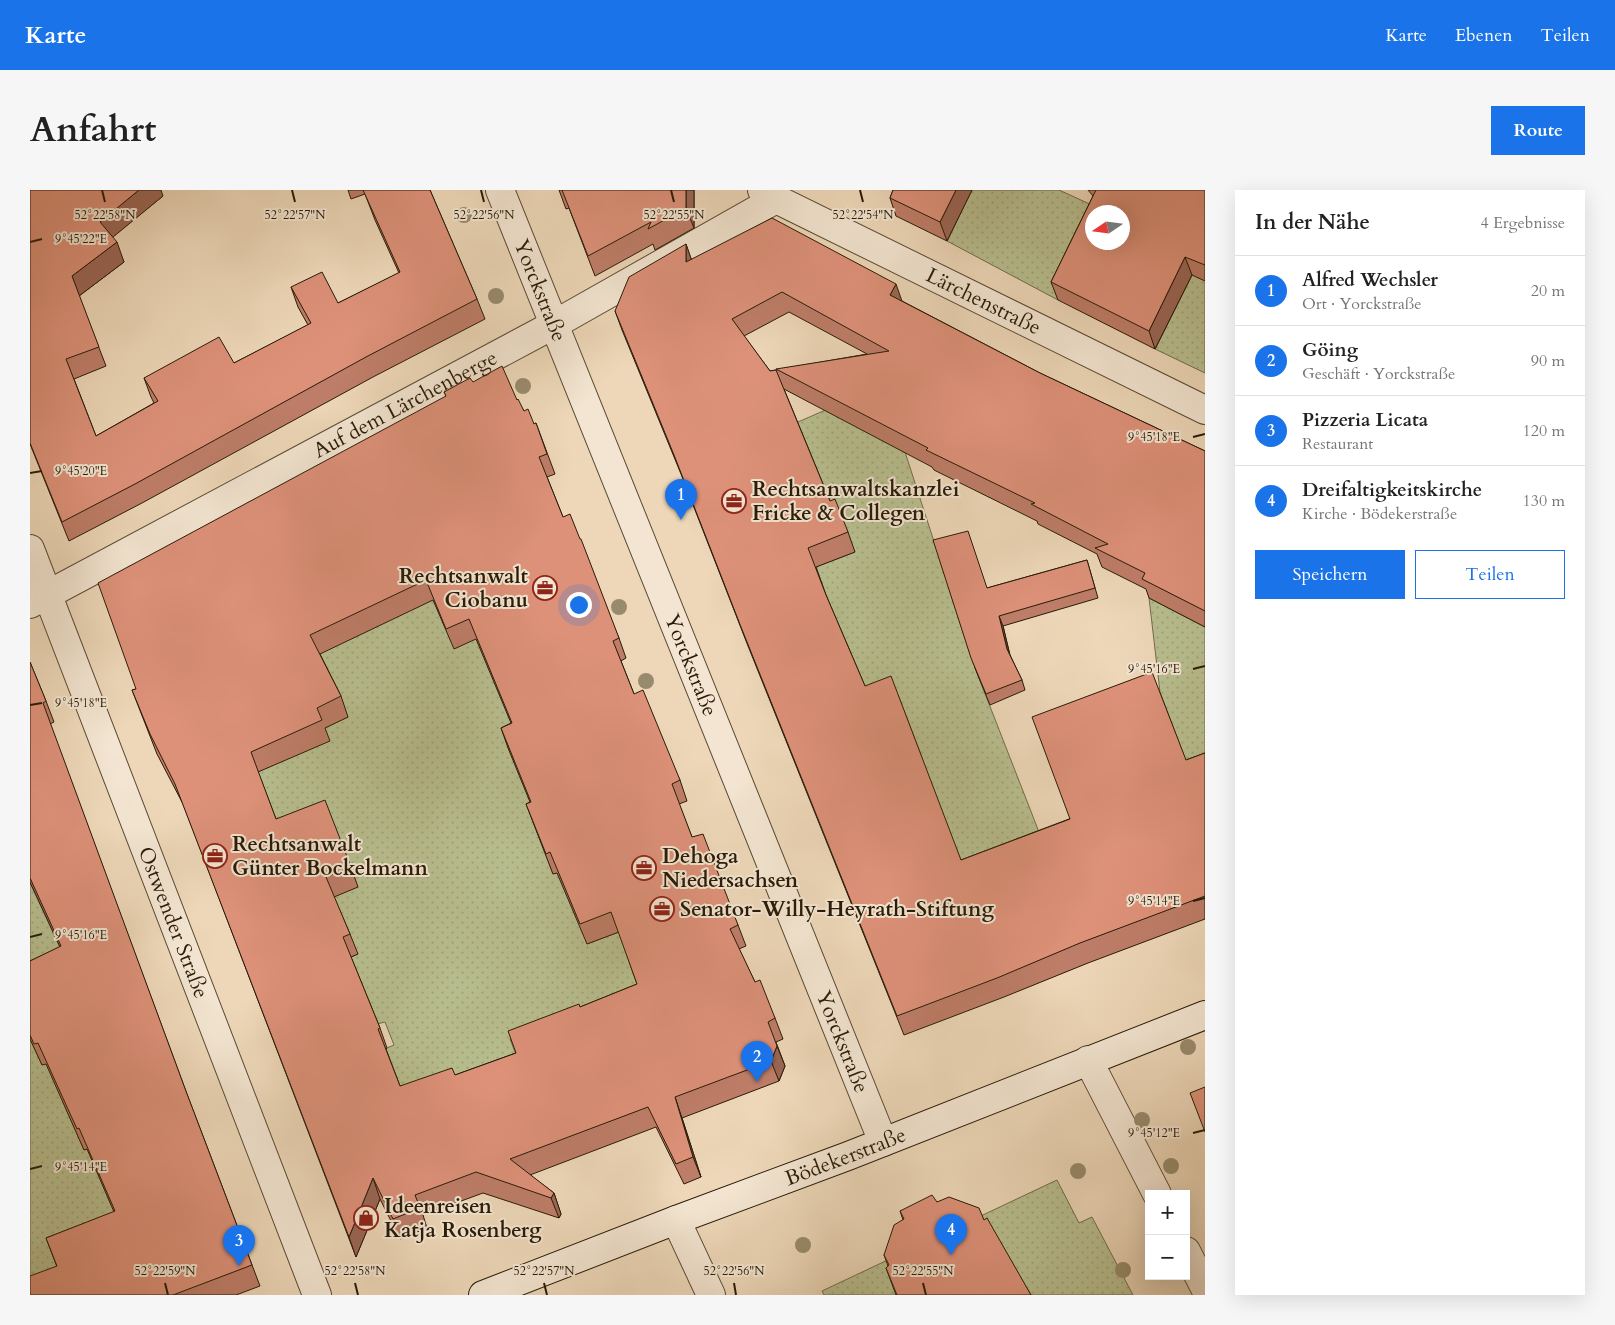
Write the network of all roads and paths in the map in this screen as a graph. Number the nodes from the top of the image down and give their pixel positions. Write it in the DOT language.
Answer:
graph roads {
  1 [pos="500,190"];
  2 [pos="769,195"];
  3 [pos="555,324"];
  4 [pos="1205,410"];
  5 [pos="30,549"];
  6 [pos="39,599"];
  7 [pos="1205,1015"];
  8 [pos="1088,1060"];
  9 [pos="883,1142"];
  10 [pos="1155,1190"];
  11 [pos="676,1220"];
  12 [pos="1190,1259"];
  13 [pos="1205,1288"];
  14 [pos="317,1295"];
  15 [pos="484,1295"];
  16 [pos="711,1295"];
  1 -- 3 [label="street, Yorckstraße"];
  2 -- 3 [label="street, Auf dem Lärchenberge"];
  2 -- 4 [label="street, Lärchenstraße"];
  3 -- 6 [label="street, Auf dem Lärchenberge"];
  3 -- 9 [label="street, Yorckstraße"];
  5 -- 6 [label="street, Ostwender Straße"];
  6 -- 14 [label="street, Ostwender Straße"];
  7 -- 8 [label="street, Bödekerstraße"];
  8 -- 9 [label="street, Bödekerstraße"];
  8 -- 10 [label="street"];
  9 -- 11 [label="street, Bödekerstraße"];
  11 -- 15 [label="street, Bödekerstraße"];
  11 -- 16 [label="street"];
  12 -- 13 [label="street"];
}
